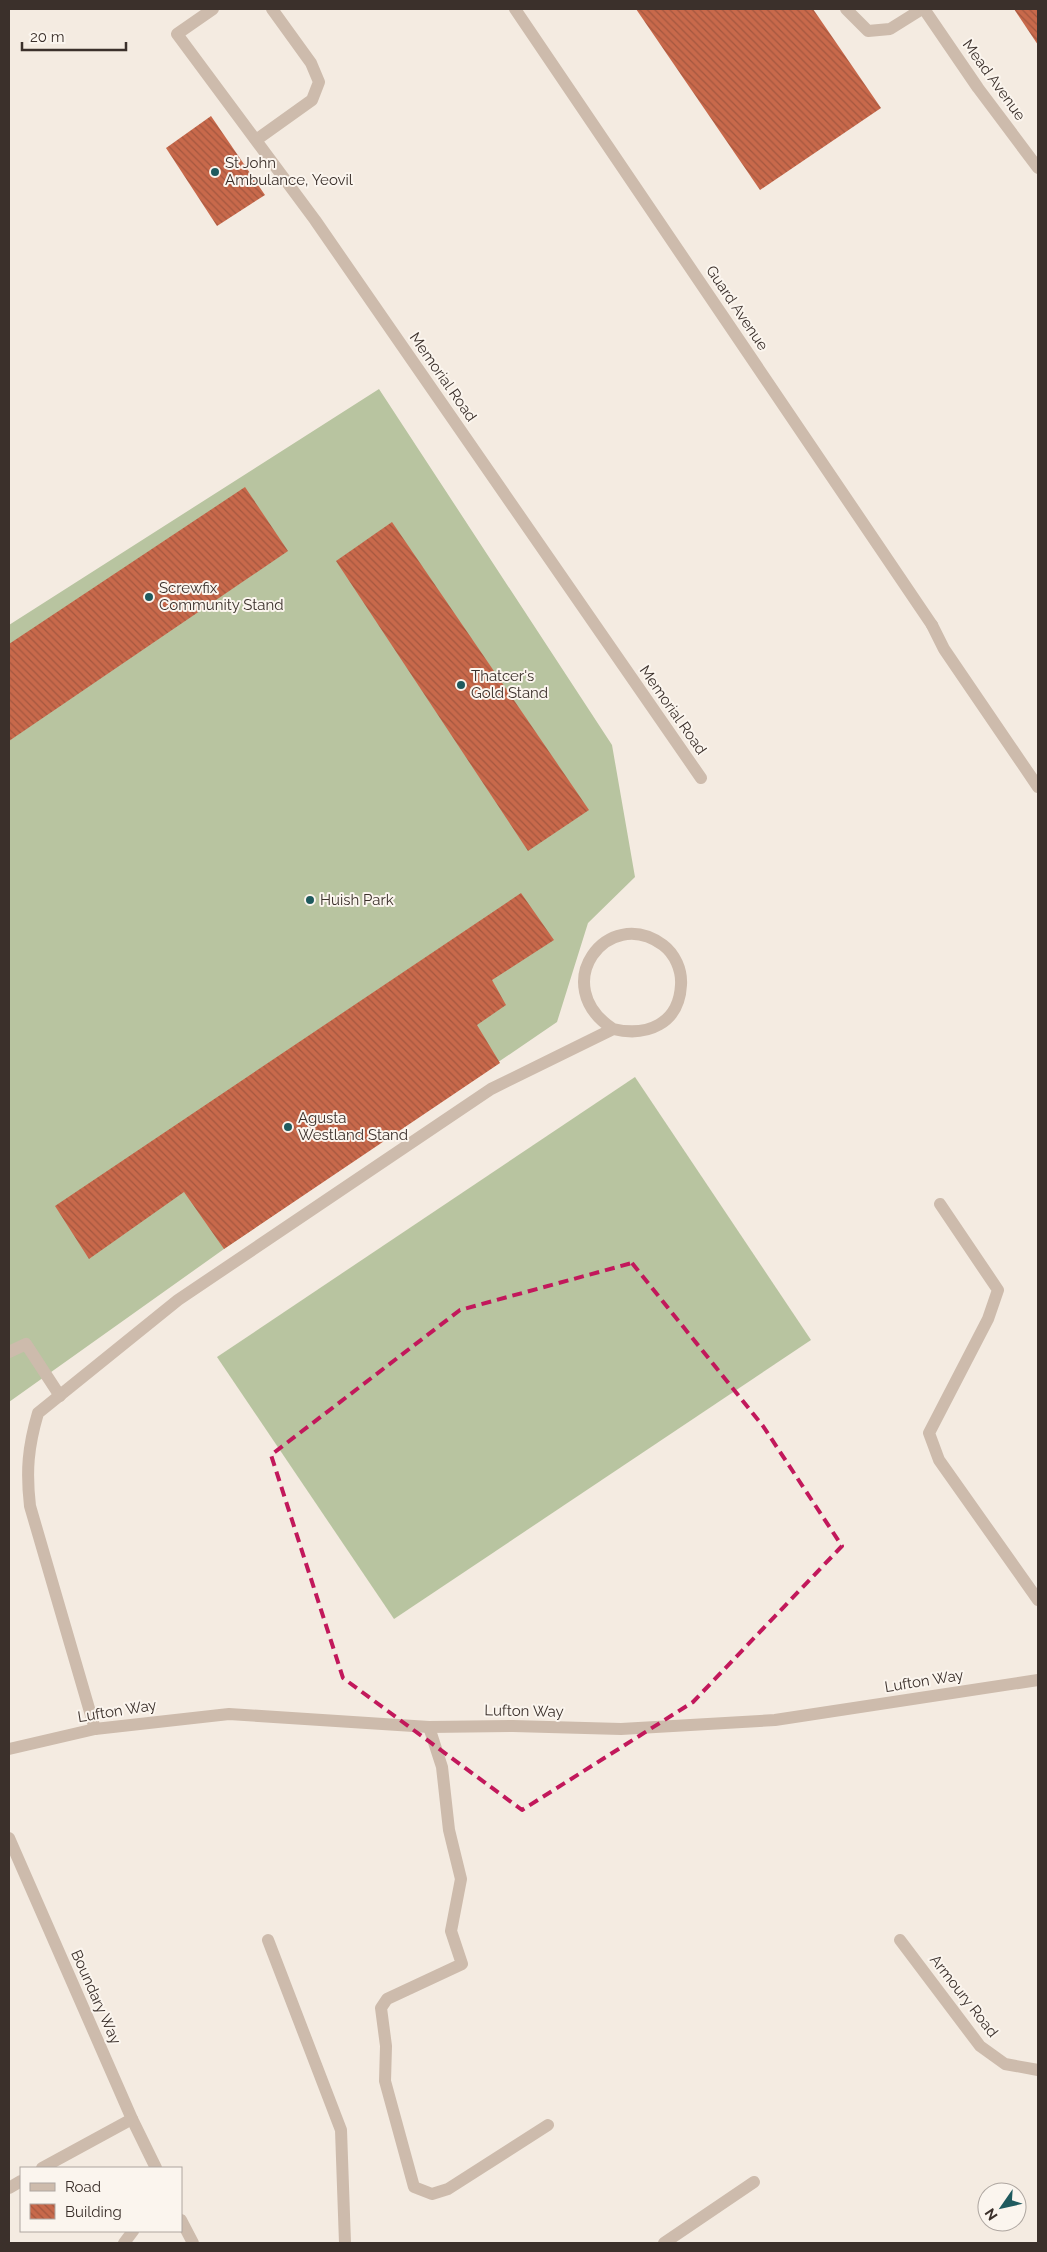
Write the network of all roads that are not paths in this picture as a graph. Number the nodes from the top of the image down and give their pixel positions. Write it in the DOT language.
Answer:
graph roads {
  1 [pos="213,9"];
  2 [pos="272,9"];
  3 [pos="515,9"];
  4 [pos="846,9"];
  5 [pos="923,9"];
  6 [pos="256,140"];
  7 [pos="1038,168"];
  8 [pos="701,778"];
  9 [pos="1038,787"];
  10 [pos="613,1029"];
  11 [pos="940,1204"];
  12 [pos="9,1352"];
  13 [pos="60,1396"];
  14 [pos="1038,1600"];
  15 [pos="1038,1680"];
  16 [pos="429,1727"];
  17 [pos="95,1729"];
  18 [pos="9,1749"];
  19 [pos="9,1838"];
  20 [pos="268,1940"];
  21 [pos="900,1940"];
  22 [pos="1038,2070"];
  23 [pos="132,2119"];
  24 [pos="548,2125"];
  25 [pos="44,2167"];
  26 [pos="156,2167"];
  27 [pos="20,2181"];
  28 [pos="754,2182"];
  29 [pos="9,2188"];
  30 [pos="182,2222"];
  31 [pos="132,2232"];
  32 [pos="124,2243"];
  33 [pos="193,2243"];
  34 [pos="345,2243"];
  35 [pos="664,2243"];
  1 -- 6 [label="street, Memorial Road"];
  2 -- 6 [label="street"];
  3 -- 9 [label="street, Guard Avenue"];
  4 -- 5 [label="street"];
  5 -- 7 [label="street, Mead Avenue"];
  6 -- 8 [label="street, Memorial Road"];
  10 -- 10 [label="street"];
  10 -- 13 [label="street"];
  11 -- 14 [label="street"];
  12 -- 13 [label="street"];
  13 -- 17 [label="street"];
  15 -- 16 [label="street, Lufton Way"];
  16 -- 17 [label="street, Lufton Way"];
  16 -- 24 [label="street"];
  17 -- 18 [label="street, Lufton Way"];
  19 -- 23 [label="street, Boundary Way"];
  20 -- 34 [label="street"];
  21 -- 22 [label="street, Armoury Road"];
  23 -- 25 [label="street"];
  23 -- 26 [label="street, Boundary Way"];
  27 -- 29 [label="street"];
  28 -- 35 [label="street"];
  30 -- 33 [label="street"];
  31 -- 32 [label="street"];
}
